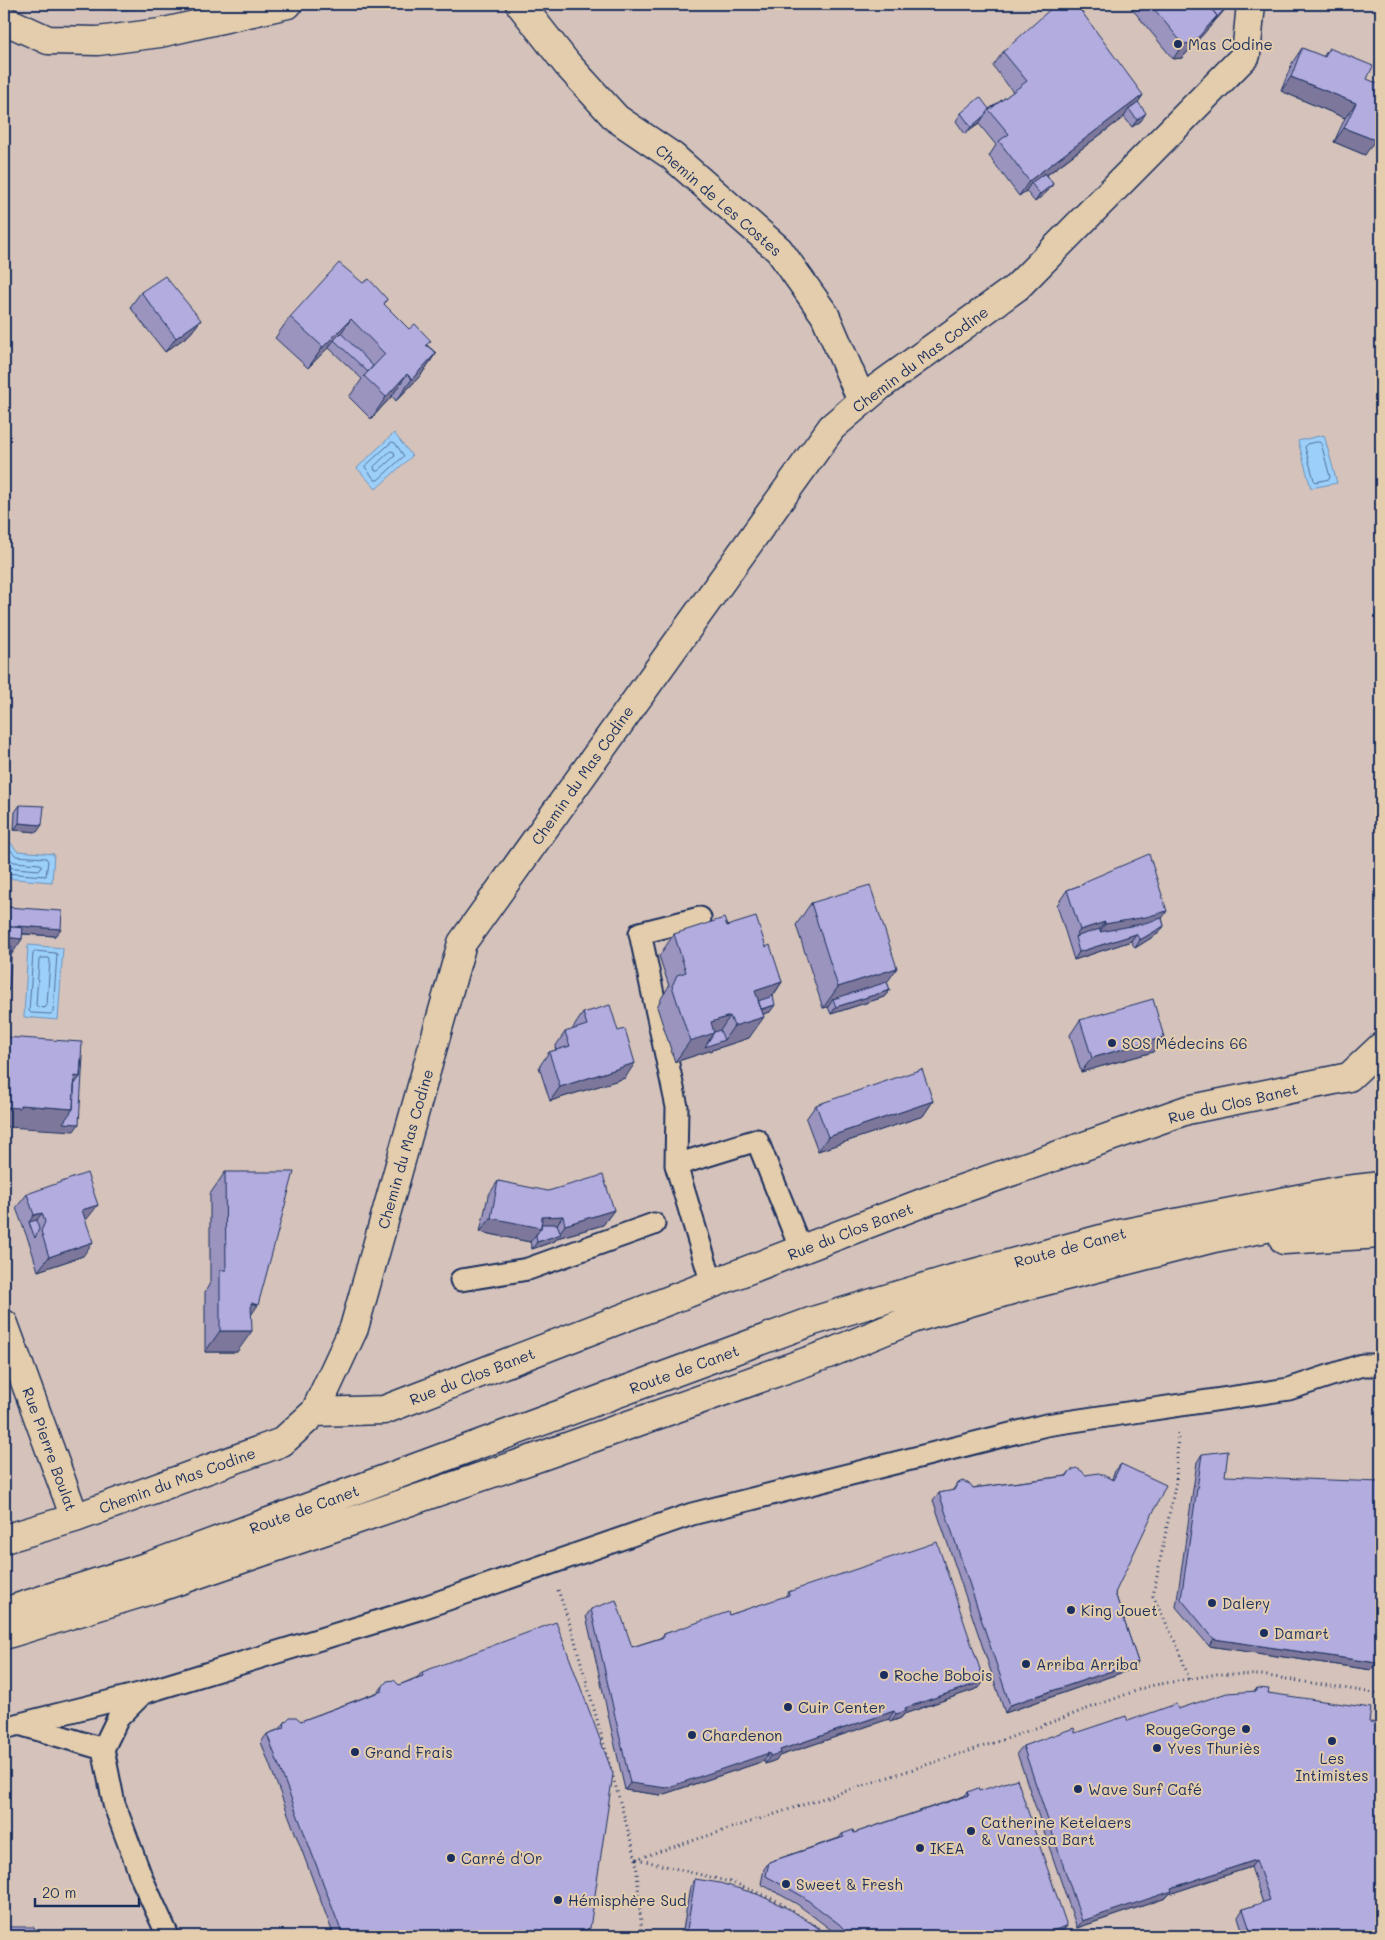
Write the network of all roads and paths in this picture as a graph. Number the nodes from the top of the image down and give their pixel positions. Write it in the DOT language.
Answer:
graph roads {
  1 [pos="288,4"];
  2 [pos="520,4"];
  3 [pos="1251,4"];
  4 [pos="4,20"];
  5 [pos="862,401"];
  6 [pos="700,918"];
  7 [pos="1381,1047"];
  8 [pos="676,1165"];
  9 [pos="1381,1169"];
  10 [pos="1381,1186"];
  11 [pos="1381,1206"];
  12 [pos="654,1224"];
  13 [pos="1120,1234"];
  14 [pos="1381,1234"];
  15 [pos="800,1250"];
  16 [pos="1094,1269"];
  17 [pos="461,1280"];
  18 [pos="712,1284"];
  19 [pos="4,1324"];
  20 [pos="1381,1365"];
  21 [pos="1180,1405"];
  22 [pos="315,1412"];
  23 [pos="75,1518"];
  24 [pos="4,1539"];
  25 [pos="548,1564"];
  26 [pos="4,1612"];
  27 [pos="4,1635"];
  28 [pos="1189,1679"];
  29 [pos="143,1693"];
  30 [pos="1381,1694"];
  31 [pos="11,1726"];
  32 [pos="103,1750"];
  33 [pos="636,1859"];
  34 [pos="822,1932"];
  35 [pos="168,1936"];
  36 [pos="642,1936"];
  1 -- 4 [label="street"];
  2 -- 5 [label="street, Chemin de Les Costes"];
  3 -- 5 [label="street, Chemin du Mas Codine"];
  5 -- 22 [label="street, Chemin du Mas Codine"];
  6 -- 8 [label="lane"];
  7 -- 15 [label="street, Rue du Clos Banet"];
  8 -- 15 [label="lane"];
  8 -- 18 [label="lane"];
  9 -- 13 [label="street"];
  10 -- 13 [label="street, Route de Canet"];
  11 -- 16 [label="street, Route de Canet"];
  12 -- 17 [label="lane"];
  13 -- 26 [label="street, Route de Canet"];
  14 -- 16 [label="street"];
  15 -- 18 [label="street, Rue du Clos Banet"];
  16 -- 27 [label="street, Route de Canet"];
  18 -- 22 [label="street, Rue du Clos Banet"];
  19 -- 23 [label="street, Rue Pierre Boulat"];
  20 -- 21 [label="lane"];
  21 -- 25 [label="lane"];
  21 -- 28 [label="path"];
  22 -- 23 [label="street, Chemin du Mas Codine"];
  23 -- 24 [label="street, Chemin du Mas Codine"];
  25 -- 29 [label="lane"];
  25 -- 33 [label="path"];
  28 -- 30 [label="path"];
  28 -- 33 [label="path"];
  29 -- 31 [label="lane"];
  29 -- 32 [label="lane"];
  31 -- 32 [label="lane"];
  32 -- 35 [label="lane"];
  33 -- 34 [label="path"];
  33 -- 36 [label="path"];
}
